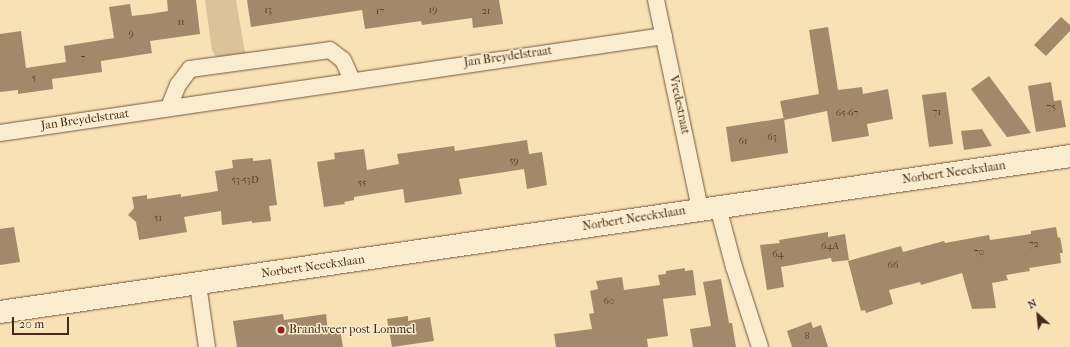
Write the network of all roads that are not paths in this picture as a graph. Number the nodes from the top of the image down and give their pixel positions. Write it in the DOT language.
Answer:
graph roads {
  1 [pos="656,0"];
  2 [pos="664,36"];
  3 [pos="352,80"];
  4 [pos="169,107"];
  5 [pos="0,133"];
  6 [pos="1070,156"];
  7 [pos="709,208"];
  8 [pos="198,284"];
  9 [pos="0,312"];
  10 [pos="207,347"];
  11 [pos="760,347"];
  1 -- 2 [label="street, Vredestraat"];
  2 -- 3 [label="street, Jan Breydelstraat"];
  2 -- 7 [label="street, Vredestraat"];
  3 -- 4 [label="street, Jan Breydelstraat"];
  3 -- 4 [label="street"];
  4 -- 5 [label="street, Jan Breydelstraat"];
  6 -- 7 [label="main road, Norbert Neeckxlaan"];
  7 -- 8 [label="main road, Norbert Neeckxlaan"];
  7 -- 11 [label="street, Vredestraat"];
  8 -- 9 [label="main road, Norbert Neeckxlaan"];
  8 -- 10 [label="street"];
}
